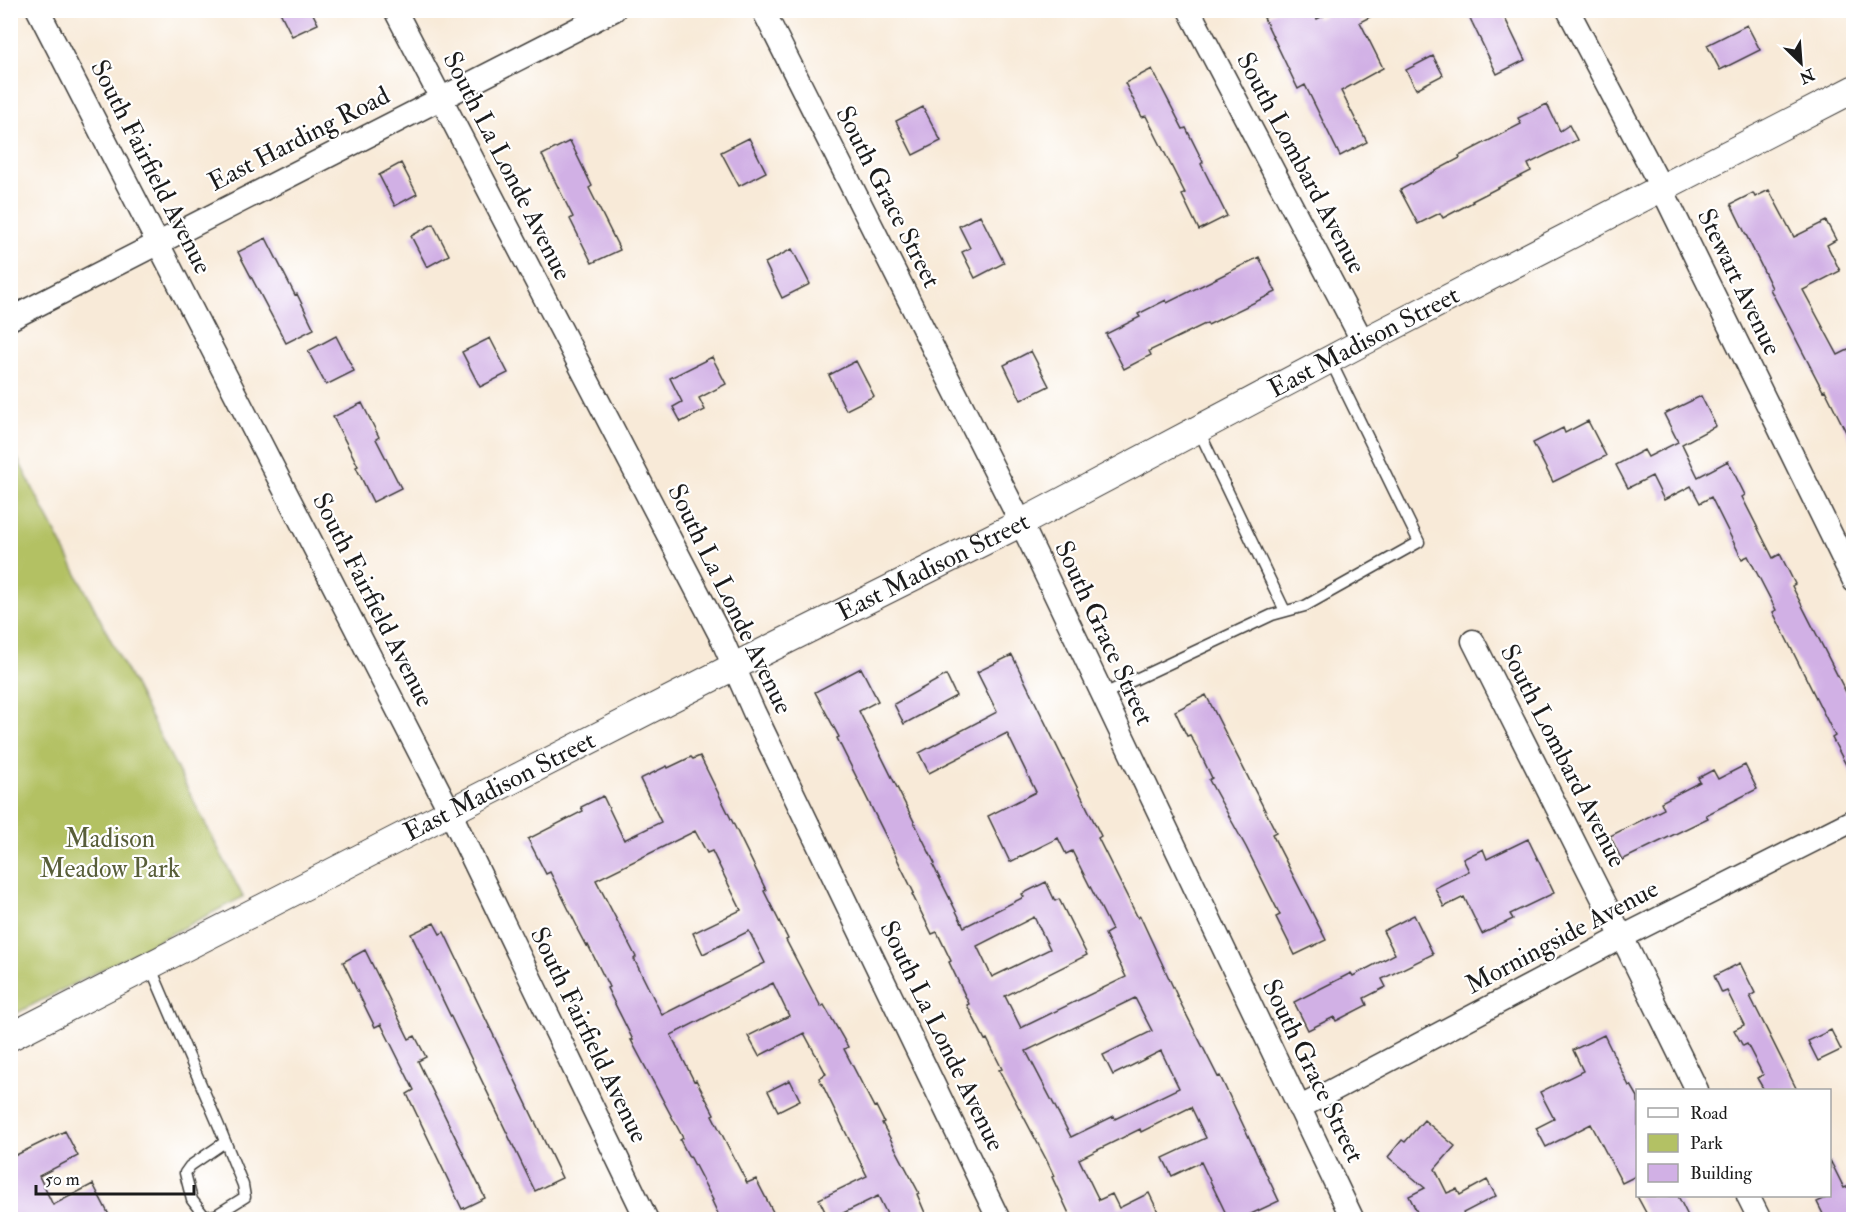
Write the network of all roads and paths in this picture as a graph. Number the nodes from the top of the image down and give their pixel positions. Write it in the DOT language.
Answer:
graph roads {
  1 [pos="38,10"];
  2 [pos="395,10"];
  3 [pos="614,10"];
  4 [pos="763,10"];
  5 [pos="1189,10"];
  6 [pos="1568,10"];
  7 [pos="1854,89"];
  8 [pos="440,99"];
  9 [pos="1662,189"];
  10 [pos="158,244"];
  11 [pos="10,319"];
  12 [pos="1362,342"];
  13 [pos="1330,360"];
  14 [pos="1198,429"];
  15 [pos="1021,523"];
  16 [pos="1854,581"];
  17 [pos="1285,611"];
  18 [pos="1473,641"];
  19 [pos="733,667"];
  20 [pos="1102,695"];
  21 [pos="450,812"];
  22 [pos="1854,820"];
  23 [pos="1622,938"];
  24 [pos="150,966"];
  25 [pos="10,1037"];
  26 [pos="1697,1089"];
  27 [pos="1299,1108"];
  28 [pos="225,1142"];
  29 [pos="1748,1197"];
  30 [pos="647,1220"];
  31 [pos="999,1220"];
  32 [pos="1353,1220"];
  33 [pos="1760,1220"];
  1 -- 10 [label="street, South Fairfield Avenue"];
  2 -- 8 [label="street, South La Londe Avenue"];
  3 -- 8 [label="street, East Harding Road"];
  4 -- 15 [label="street, South Grace Street"];
  5 -- 12 [label="street, South Lombard Avenue"];
  6 -- 9 [label="street, Stewart Avenue"];
  7 -- 9 [label="street, East Madison Street"];
  8 -- 10 [label="street, East Harding Road"];
  8 -- 19 [label="street, South La Londe Avenue"];
  9 -- 12 [label="street, East Madison Street"];
  9 -- 16 [label="street, Stewart Avenue"];
  10 -- 11 [label="street, East Harding Road"];
  10 -- 21 [label="street, South Fairfield Avenue"];
  12 -- 13 [label="street, East Madison Street"];
  13 -- 14 [label="street, East Madison Street"];
  13 -- 17 [label="lane"];
  14 -- 15 [label="street, East Madison Street"];
  14 -- 17 [label="lane"];
  15 -- 19 [label="street, East Madison Street"];
  15 -- 20 [label="street, South Grace Street"];
  17 -- 20 [label="lane"];
  18 -- 23 [label="street, South Lombard Avenue"];
  19 -- 21 [label="street, East Madison Street"];
  19 -- 31 [label="street, South La Londe Avenue"];
  20 -- 27 [label="street, South Grace Street"];
  21 -- 24 [label="street, East Madison Street"];
  21 -- 30 [label="street, South Fairfield Avenue"];
  22 -- 23 [label="street, Morningside Avenue"];
  23 -- 26 [label="street, South Lombard Avenue"];
  23 -- 27 [label="street, Morningside Avenue"];
  24 -- 25 [label="street, East Madison Street"];
  24 -- 28 [label="lane"];
  27 -- 32 [label="street, South Grace Street"];
  28 -- 28 [label="lane"];
  29 -- 33 [label="street"];
}
